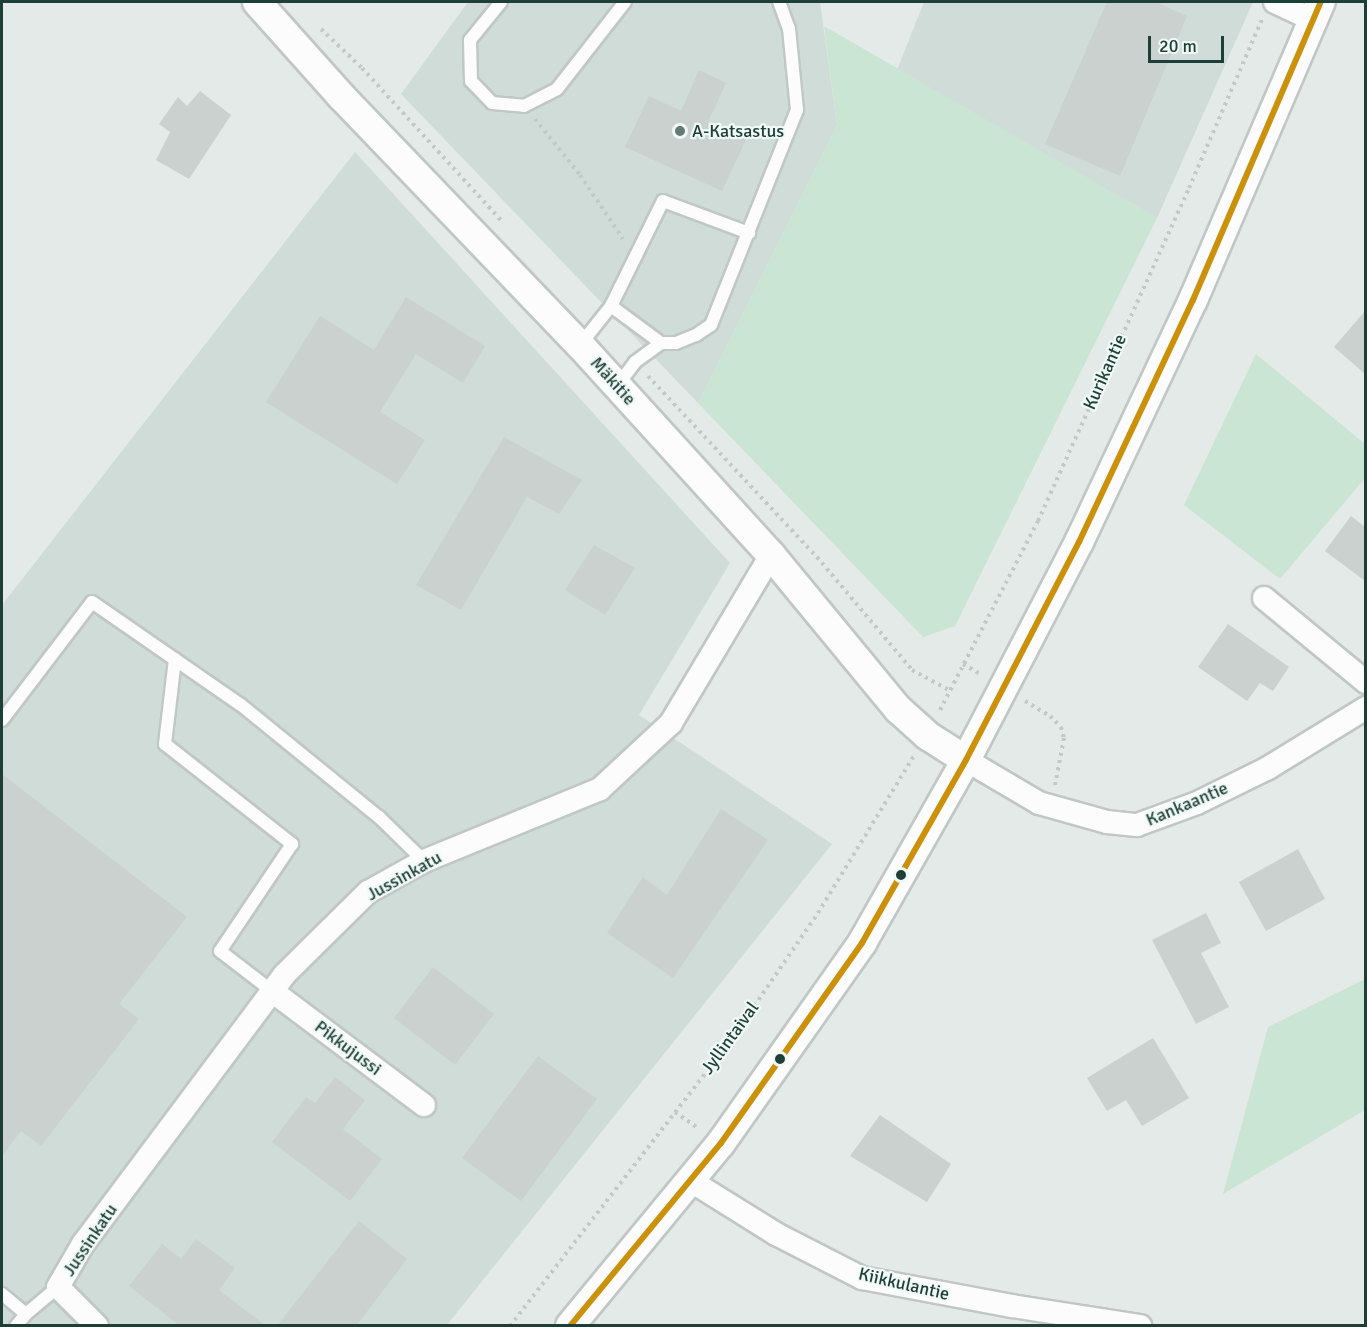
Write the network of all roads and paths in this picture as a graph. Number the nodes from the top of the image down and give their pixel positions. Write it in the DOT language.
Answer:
graph roads {
  1 [pos="257,2"];
  2 [pos="501,2"];
  3 [pos="625,2"];
  4 [pos="779,2"];
  5 [pos="1270,7"];
  6 [pos="1317,11"];
  7 [pos="524,106"];
  8 [pos="749,233"];
  9 [pos="635,257"];
  10 [pos="611,306"];
  11 [pos="661,343"];
  12 [pos="580,345"];
  13 [pos="616,386"];
  14 [pos="771,555"];
  15 [pos="1264,598"];
  16 [pos="175,659"];
  17 [pos="963,664"];
  18 [pos="1365,682"];
  19 [pos="1004,688"];
  20 [pos="1365,708"];
  21 [pos="2,720"];
  22 [pos="928,736"];
  23 [pos="966,760"];
  24 [pos="1049,807"];
  25 [pos="424,861"];
  26 [pos="272,991"];
  27 [pos="424,1105"];
  28 [pos="691,1181"];
  29 [pos="58,1287"];
  30 [pos="2,1294"];
  31 [pos="26,1314"];
  32 [pos="16,1326"];
  33 [pos="97,1326"];
  34 [pos="510,1326"];
  35 [pos="570,1326"];
  36 [pos="1140,1326"];
  1 -- 12 [label="street, Mäkitie"];
  2 -- 7 [label="lane"];
  3 -- 7 [label="lane"];
  4 -- 8 [label="lane"];
  5 -- 6 [label="street"];
  5 -- 17 [label="path, Kurikantie"];
  6 -- 19 [label="street"];
  7 -- 9 [label="path"];
  8 -- 9 [label="lane"];
  8 -- 11 [label="lane"];
  9 -- 10 [label="lane"];
  10 -- 11 [label="lane"];
  10 -- 12 [label="lane"];
  11 -- 13 [label="lane"];
  12 -- 13 [label="street, Mäkitie"];
  13 -- 14 [label="street, Mäkitie"];
  14 -- 22 [label="street, Mäkitie"];
  14 -- 25 [label="street, Jussinkatu"];
  15 -- 18 [label="street"];
  16 -- 21 [label="lane"];
  16 -- 25 [label="lane"];
  16 -- 26 [label="lane"];
  17 -- 19 [label="path"];
  17 -- 22 [label="path, Kurikantie"];
  19 -- 23 [label="street"];
  19 -- 24 [label="path"];
  20 -- 24 [label="street, Kankaantie"];
  22 -- 23 [label="street, Mäkitie"];
  22 -- 34 [label="path, Jyllintaival"];
  23 -- 24 [label="street, Kankaantie"];
  23 -- 28 [label="street"];
  25 -- 26 [label="street, Jussinkatu"];
  26 -- 27 [label="street, Pikkujussi"];
  26 -- 29 [label="street, Jussinkatu"];
  28 -- 35 [label="street"];
  28 -- 36 [label="street, Kiikkulantie"];
  29 -- 31 [label="lane"];
  29 -- 33 [label="street"];
  30 -- 31 [label="lane"];
  31 -- 32 [label="lane"];
}
